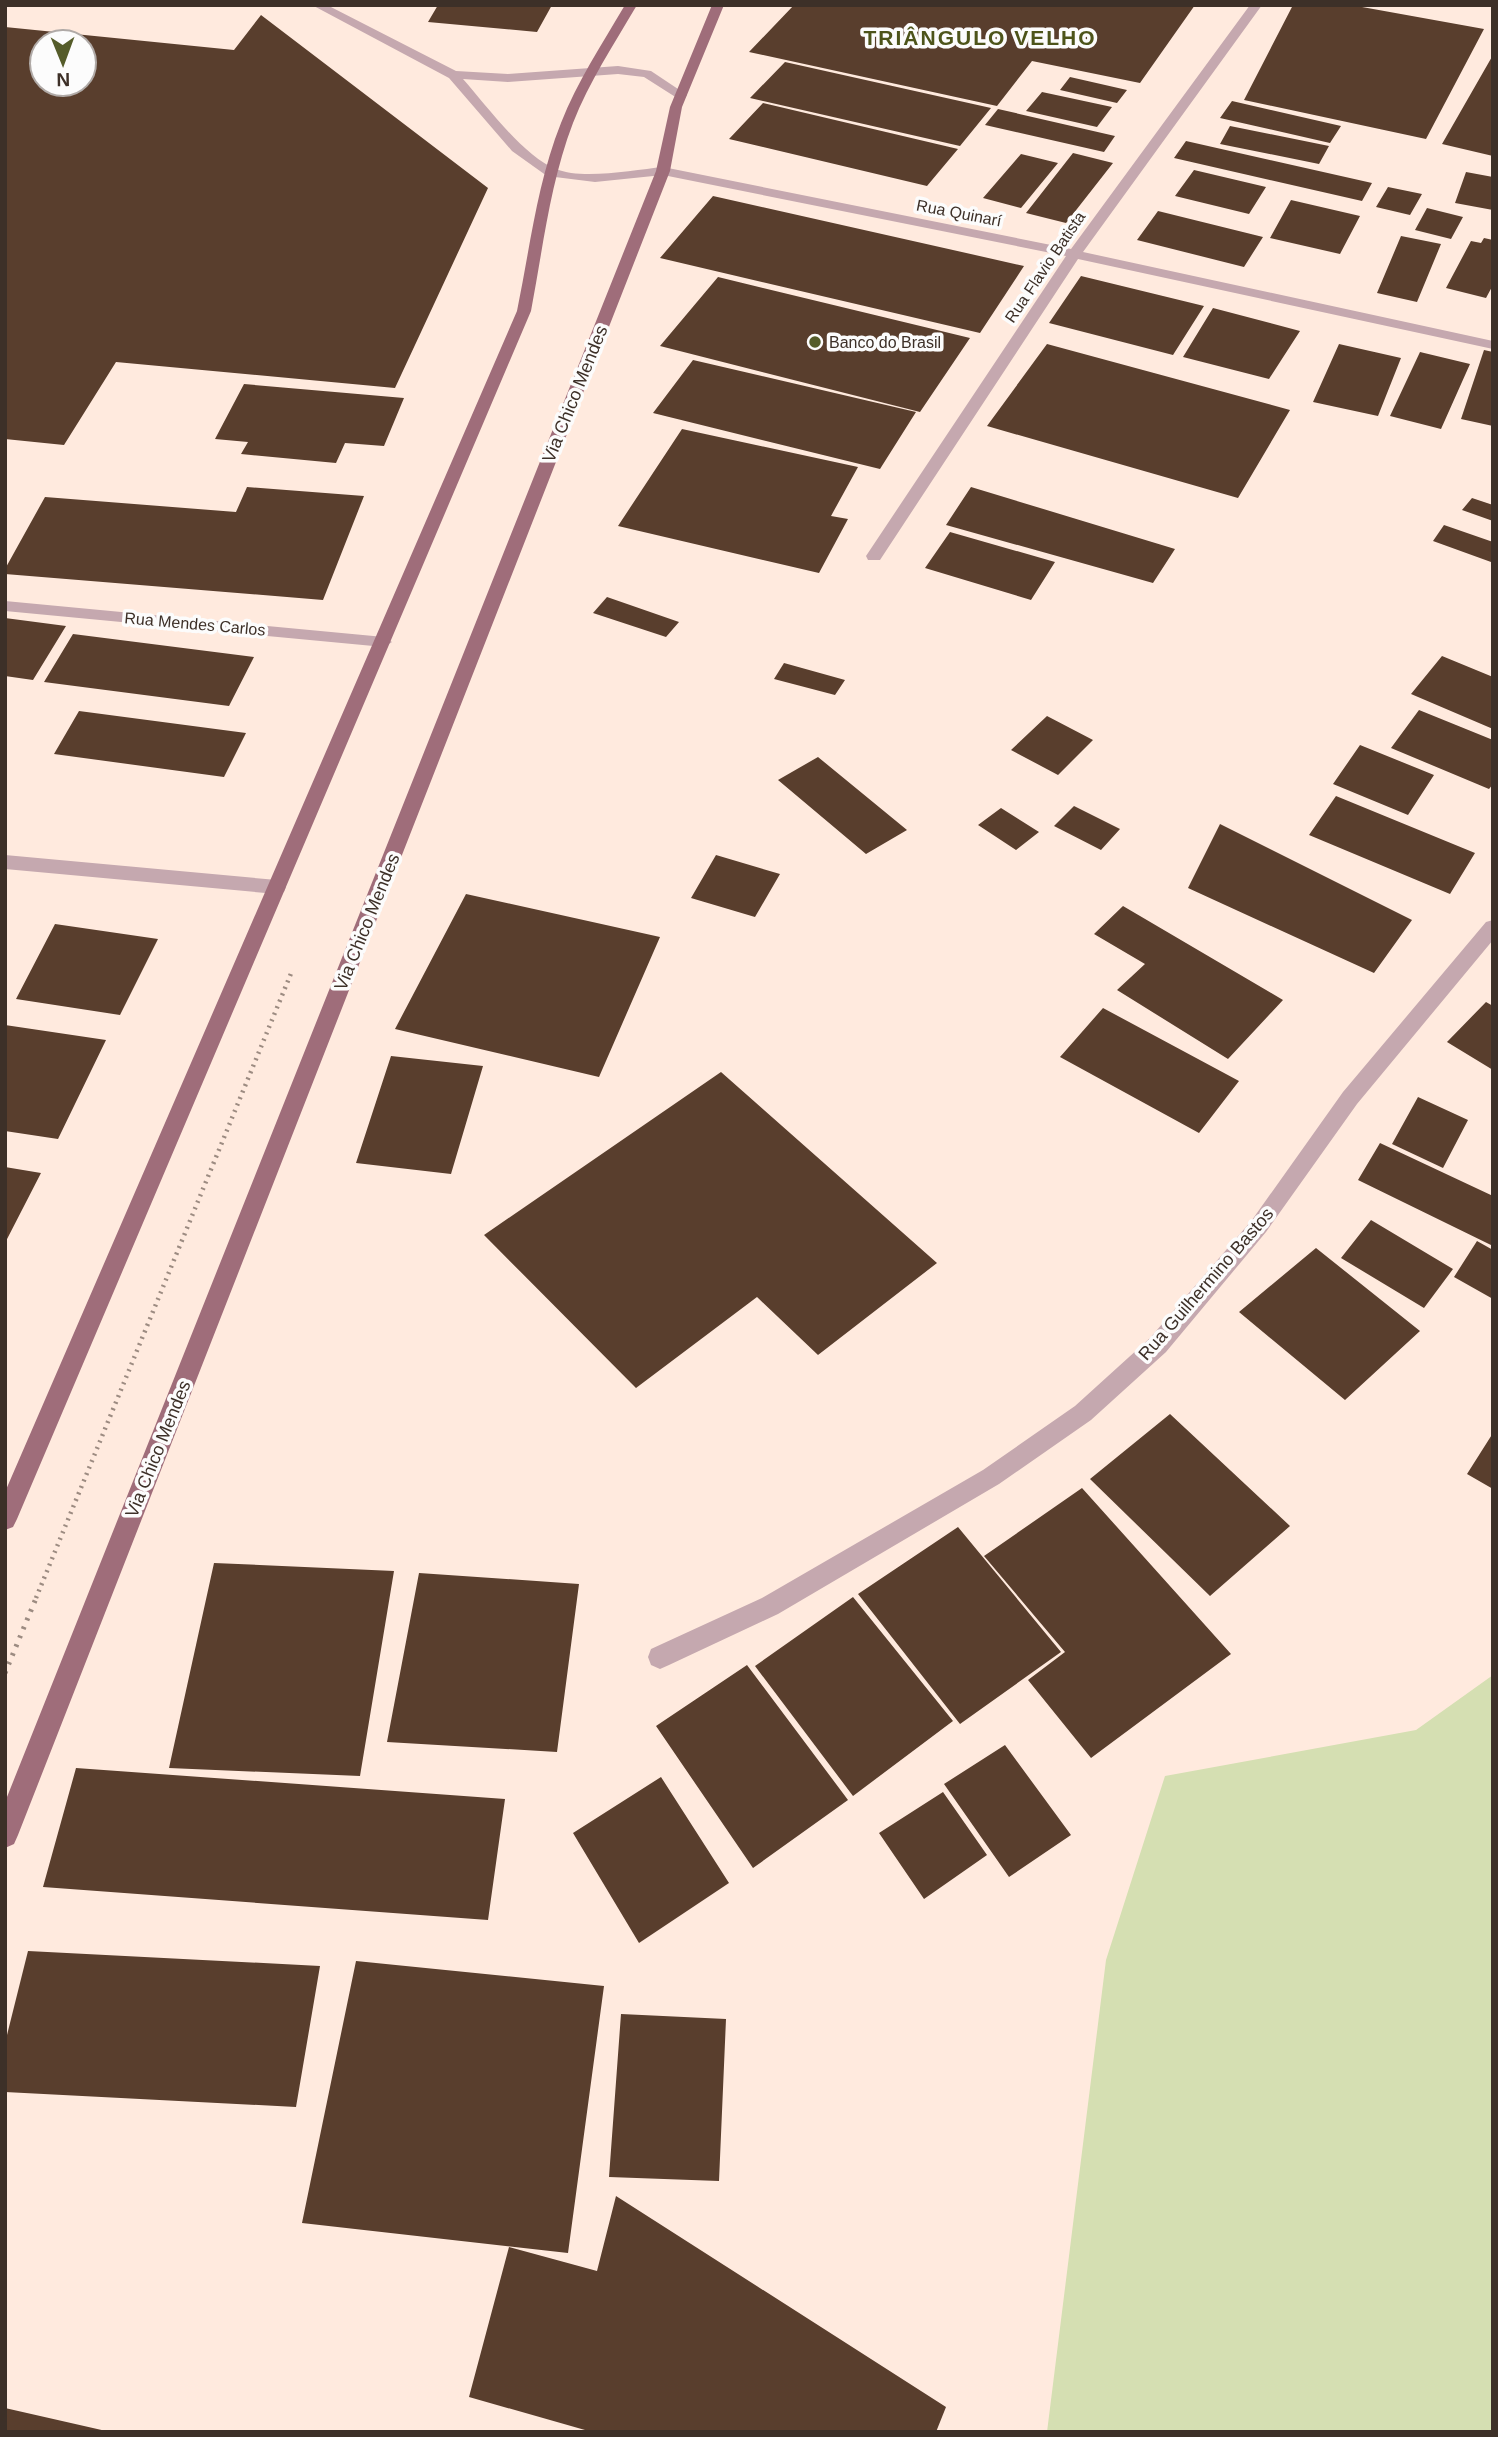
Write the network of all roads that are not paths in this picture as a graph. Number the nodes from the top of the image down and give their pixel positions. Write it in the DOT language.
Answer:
graph roads {
  1 [pos="318,5"];
  2 [pos="631,5"];
  3 [pos="718,5"];
  4 [pos="1256,5"];
  5 [pos="592,72"];
  6 [pos="453,75"];
  7 [pos="681,95"];
  8 [pos="663,171"];
  9 [pos="552,173"];
  10 [pos="1074,254"];
  11 [pos="1493,345"];
  12 [pos="874,556"];
  13 [pos="5,606"];
  14 [pos="384,642"];
  15 [pos="5,862"];
  16 [pos="277,887"];
  17 [pos="1493,927"];
  18 [pos="5,1519"];
  19 [pos="660,1657"];
  20 [pos="5,1835"];
  1 -- 6 [label="street, Rua Quinarí"];
  2 -- 5 [label="main road"];
  3 -- 7 [label="main road, Via Chico Mendes"];
  4 -- 10 [label="street, Rua Flavio Batista"];
  5 -- 6 [label="street, Rua Quinarí"];
  5 -- 7 [label="street, Rua Quinarí"];
  5 -- 9 [label="main road"];
  6 -- 9 [label="street, Rua Quinarí"];
  7 -- 8 [label="main road, Via Chico Mendes"];
  8 -- 9 [label="street, Rua Quinarí"];
  8 -- 10 [label="street, Rua Quinarí"];
  8 -- 20 [label="main road, Via Chico Mendes"];
  9 -- 14 [label="main road"];
  10 -- 11 [label="street, Rua Quinarí"];
  10 -- 12 [label="street, Rua Flavio Batista"];
  13 -- 14 [label="street, Rua Mendes Carlos"];
  14 -- 16 [label="main road"];
  15 -- 16 [label="street"];
  16 -- 18 [label="main road"];
  17 -- 19 [label="street, Rua Guilhermino Bastos"];
}
